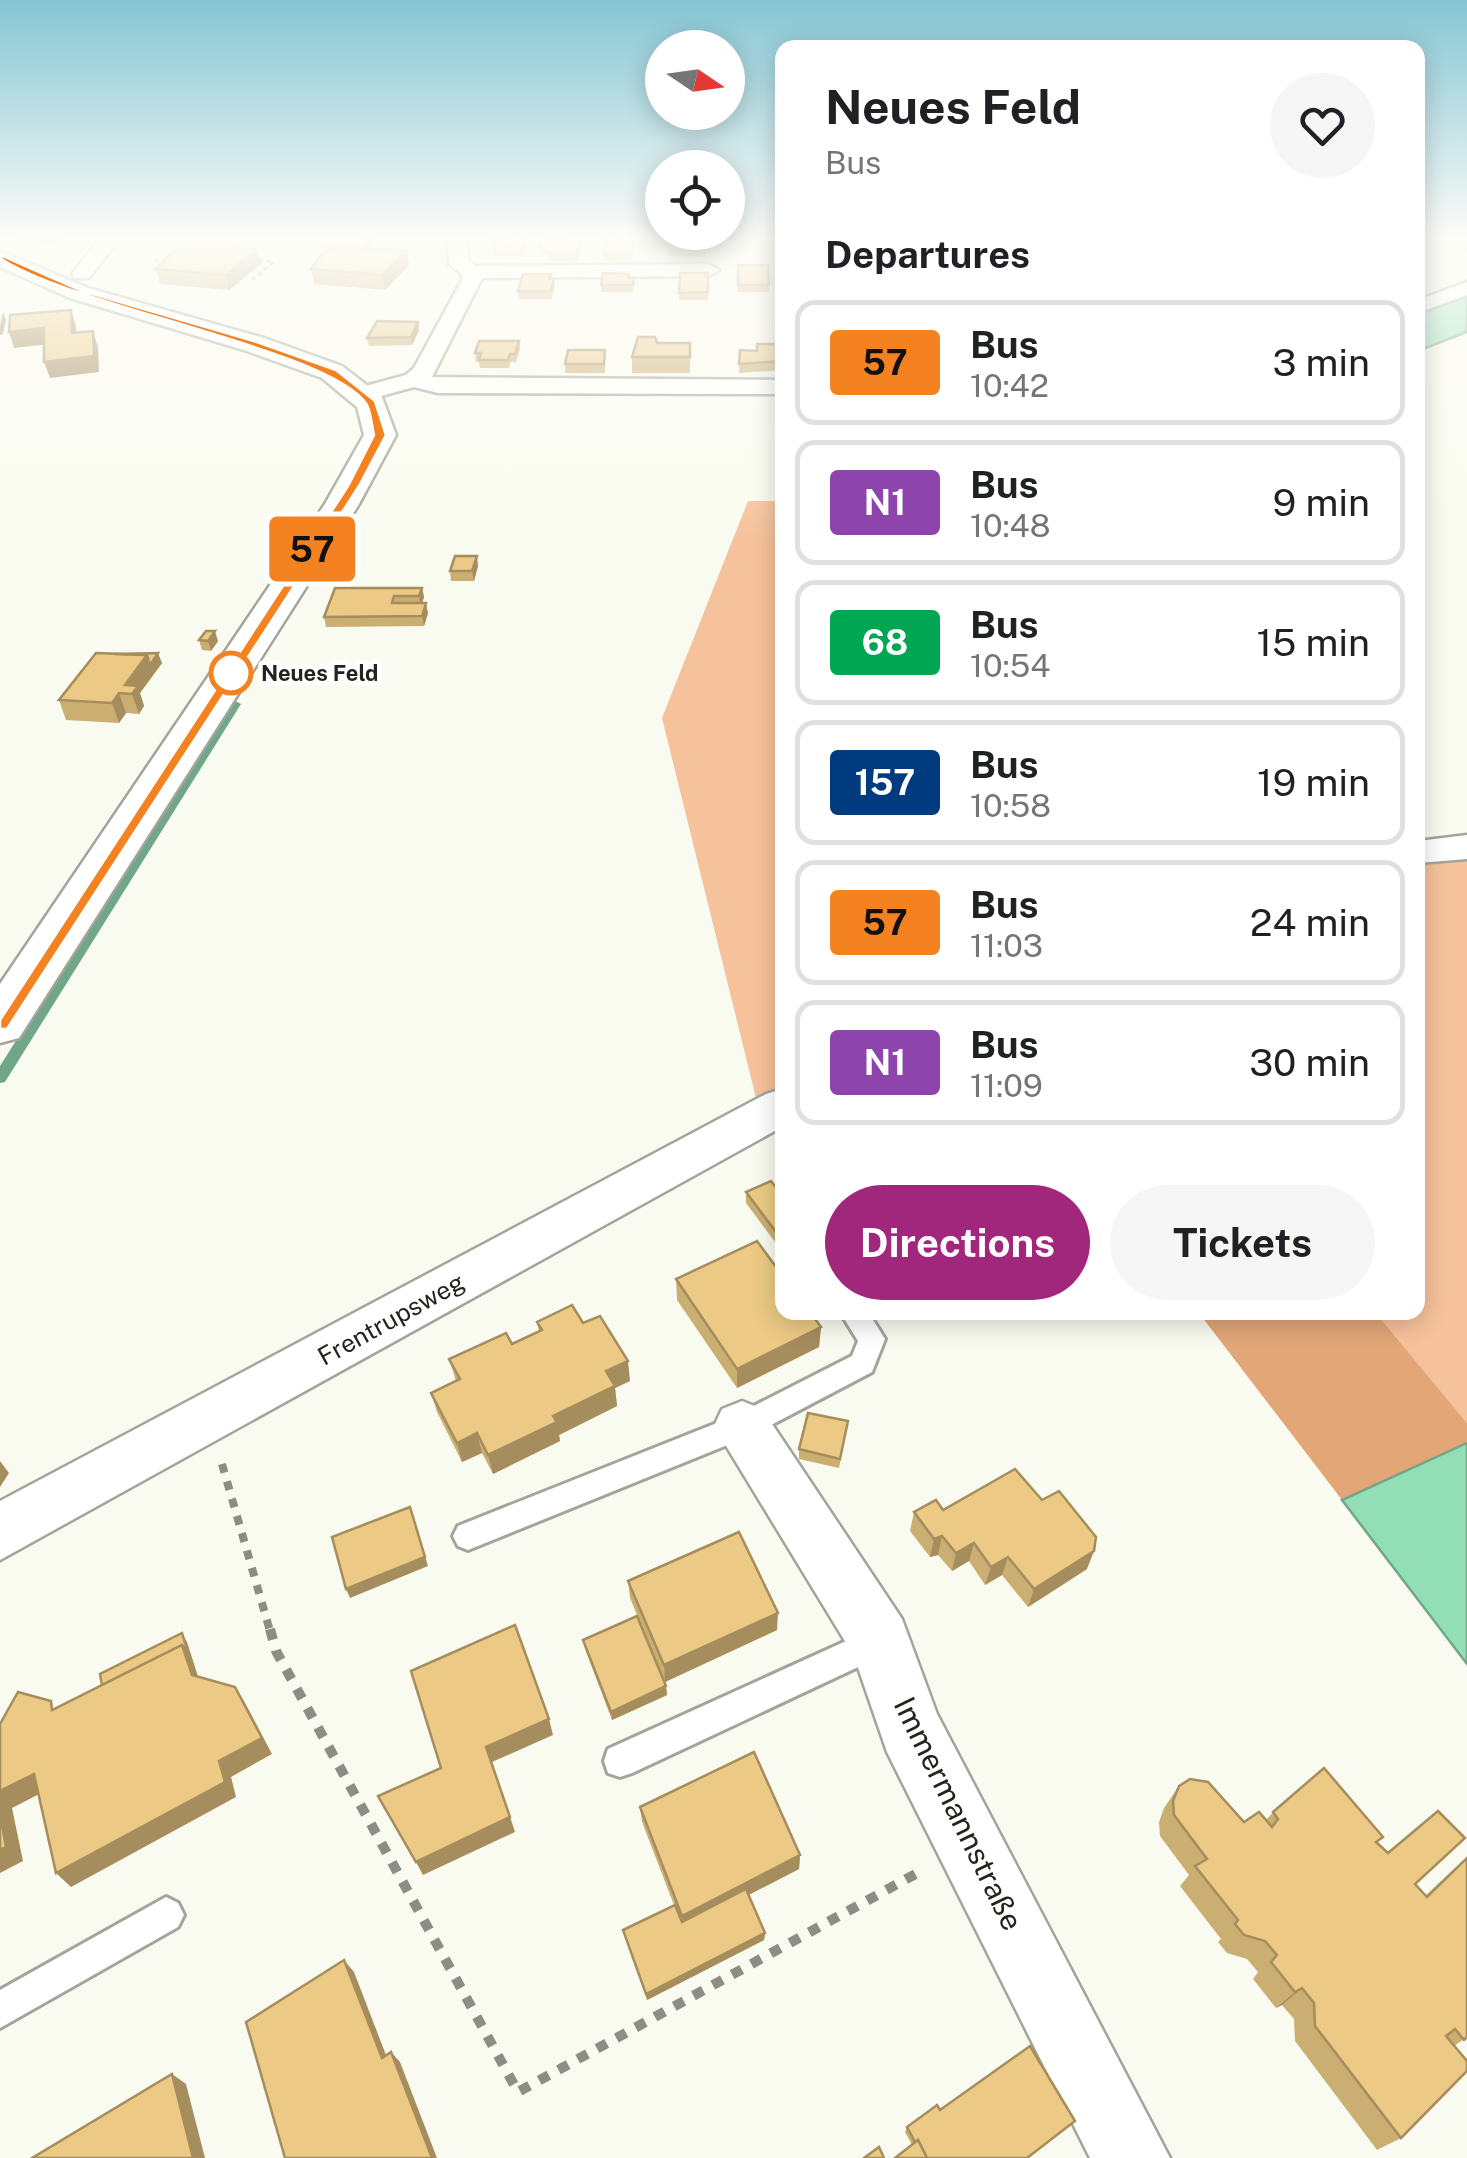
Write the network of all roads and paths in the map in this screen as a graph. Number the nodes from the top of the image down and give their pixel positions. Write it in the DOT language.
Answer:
graph roads {
  1 [pos="226,338"];
  2 [pos="442,338"];
  3 [pos="414,380"];
  4 [pos="775,387"];
  5 [pos="363,394"];
  6 [pos="1467,847"];
  7 [pos="1425,851"];
  8 [pos="0,1024"];
  9 [pos="775,1110"];
  10 [pos="859,1320"];
  11 [pos="208,1418"];
  12 [pos="742,1426"];
  13 [pos="0,1532"];
  14 [pos="468,1536"];
  15 [pos="880,1641"];
  16 [pos="620,1761"];
  17 [pos="970,1844"];
  18 [pos="166,1915"];
  19 [pos="0,2010"];
  20 [pos="1131,2158"];
  1 -- 5 [label="main road"];
  2 -- 3 [label="street"];
  3 -- 4 [label="street"];
  3 -- 5 [label="street"];
  5 -- 8 [label="main road"];
  6 -- 7 [label="street"];
  9 -- 11 [label="street, Frentrupsweg"];
  10 -- 12 [label="lane"];
  11 -- 13 [label="street, Frentrupsweg"];
  11 -- 17 [label="path"];
  12 -- 14 [label="lane"];
  12 -- 15 [label="street, Immermannstraße"];
  15 -- 16 [label="lane"];
  15 -- 17 [label="street, Immermannstraße"];
  17 -- 20 [label="street, Immermannstraße"];
  18 -- 19 [label="lane"];
}
